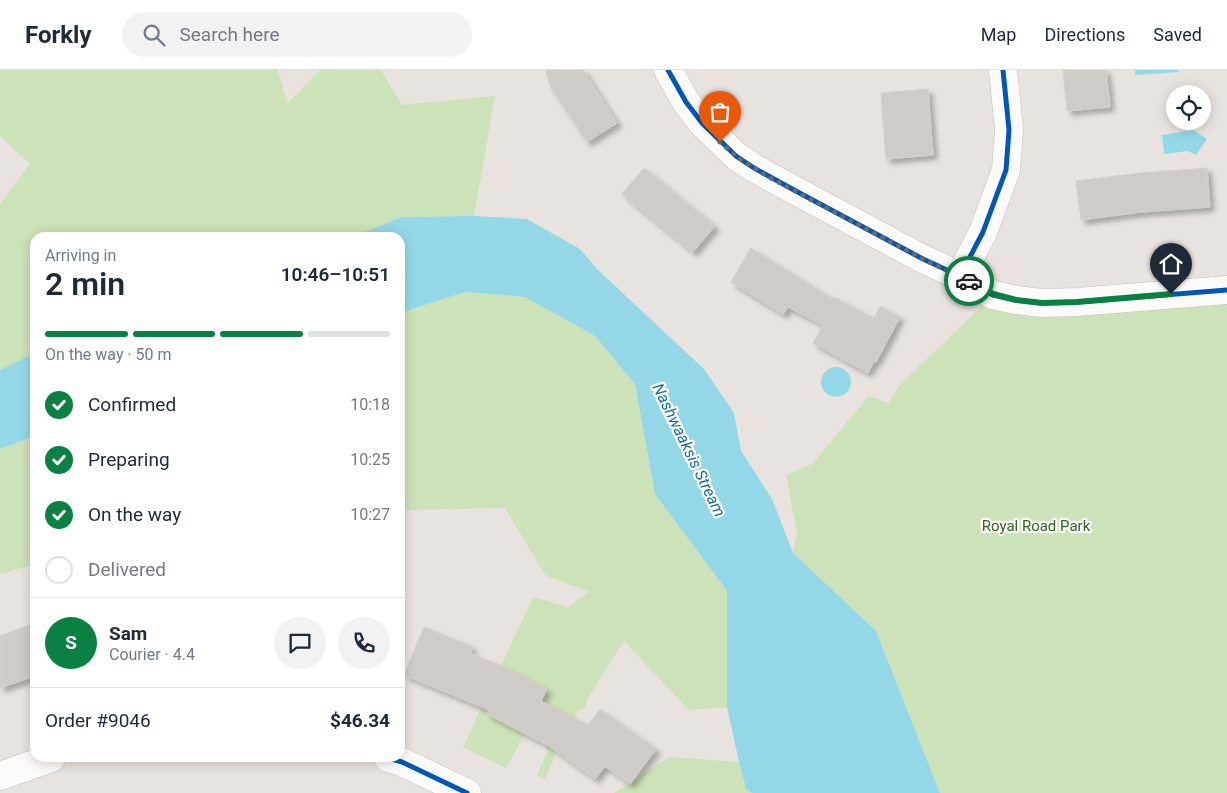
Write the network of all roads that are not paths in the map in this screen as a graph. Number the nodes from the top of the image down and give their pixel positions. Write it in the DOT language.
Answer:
graph roads {
  1 [pos="668,70"];
  2 [pos="1003,70"];
  3 [pos="960,276"];
  4 [pos="1227,290"];
  5 [pos="40,762"];
  6 [pos="402,762"];
  7 [pos="0,776"];
  8 [pos="468,793"];
  1 -- 3 [label="street"];
  2 -- 3 [label="street"];
  3 -- 4 [label="street"];
  5 -- 7 [label="street"];
  6 -- 8 [label="street"];
}
